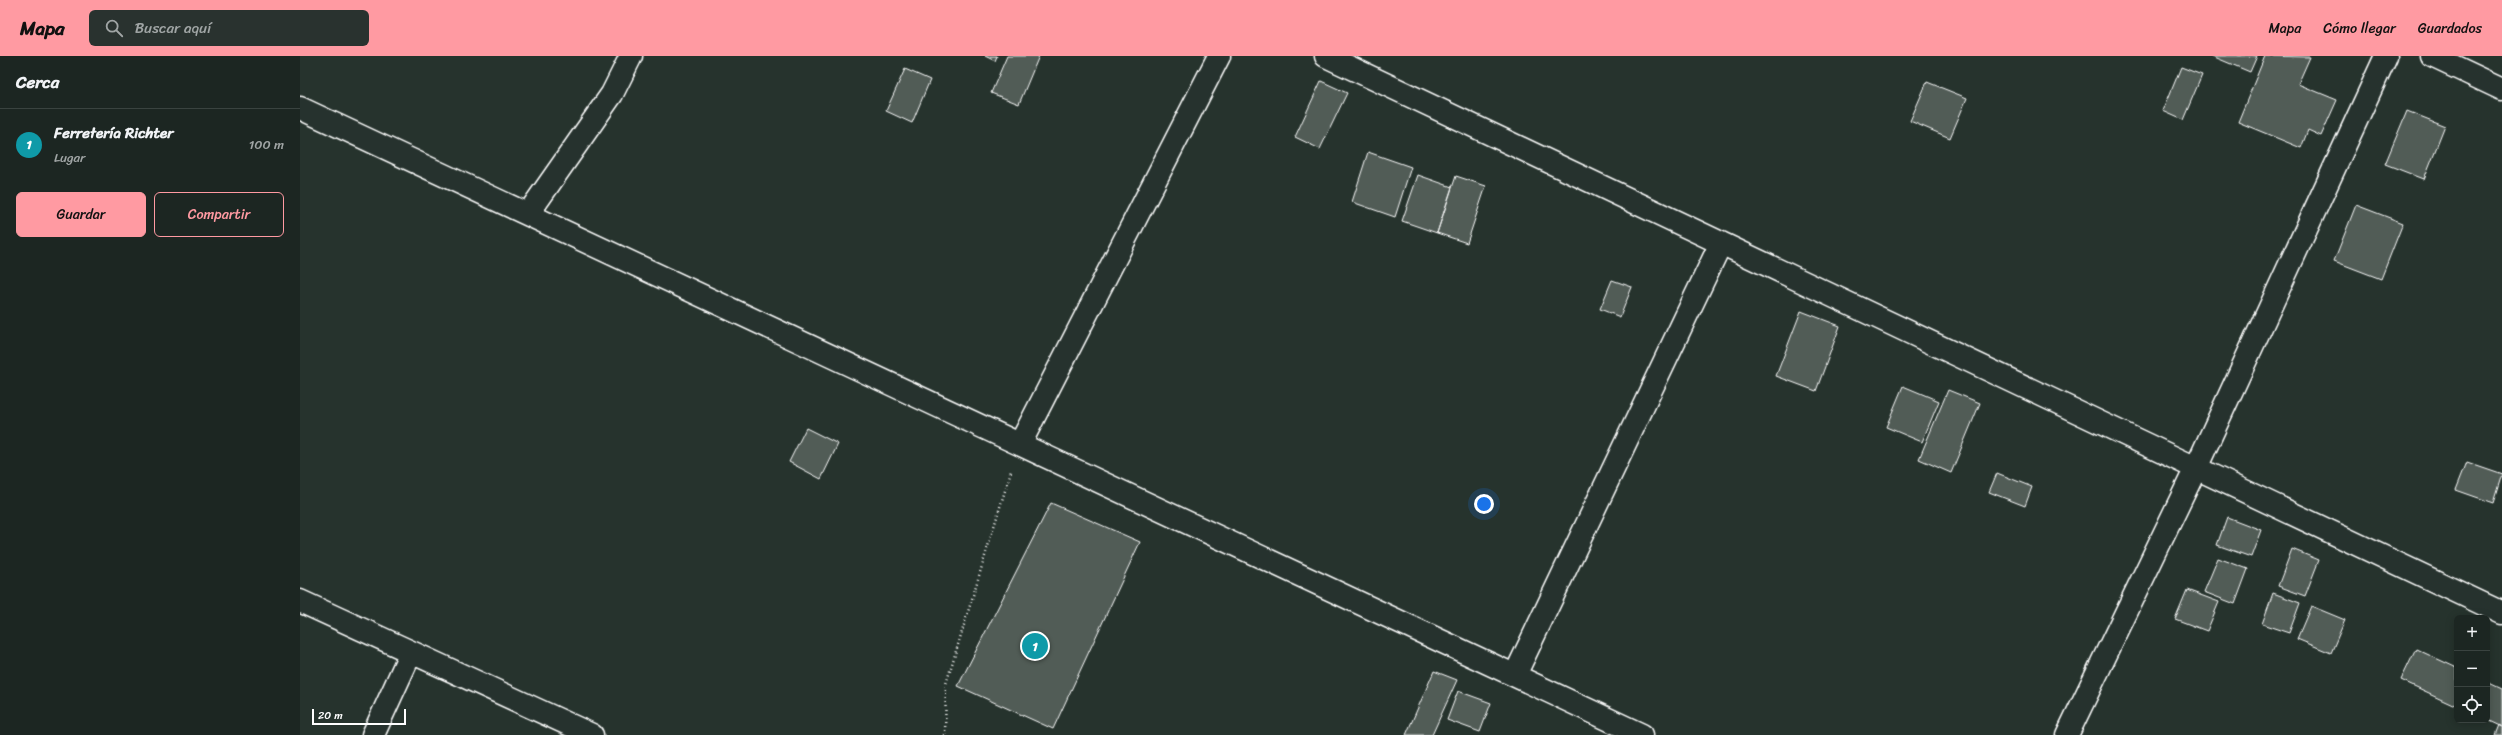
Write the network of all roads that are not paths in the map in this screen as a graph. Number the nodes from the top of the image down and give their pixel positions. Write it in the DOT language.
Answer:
graph roads {
  1 [pos="631,56"];
  2 [pos="1219,56"];
  3 [pos="1326,56"];
  4 [pos="2386,56"];
  5 [pos="2432,56"];
  6 [pos="2502,89"];
  7 [pos="300,108"];
  8 [pos="528,214"];
  9 [pos="1721,243"];
  10 [pos="1020,444"];
  11 [pos="2196,468"];
  12 [pos="300,602"];
  13 [pos="2502,612"];
  14 [pos="411,652"];
  15 [pos="1514,675"];
  16 [pos="1617,730"];
  17 [pos="373,735"];
  18 [pos="592,735"];
  19 [pos="1642,735"];
  20 [pos="2067,735"];
  1 -- 8 [label="street"];
  2 -- 10 [label="street"];
  3 -- 9 [label="street"];
  4 -- 11 [label="street"];
  5 -- 6 [label="street"];
  7 -- 8 [label="street"];
  8 -- 10 [label="street"];
  9 -- 11 [label="street"];
  9 -- 15 [label="street"];
  10 -- 15 [label="street"];
  11 -- 13 [label="street"];
  11 -- 20 [label="street"];
  12 -- 14 [label="street"];
  14 -- 17 [label="street"];
  14 -- 18 [label="street"];
  15 -- 16 [label="street"];
  16 -- 19 [label="street"];
}
